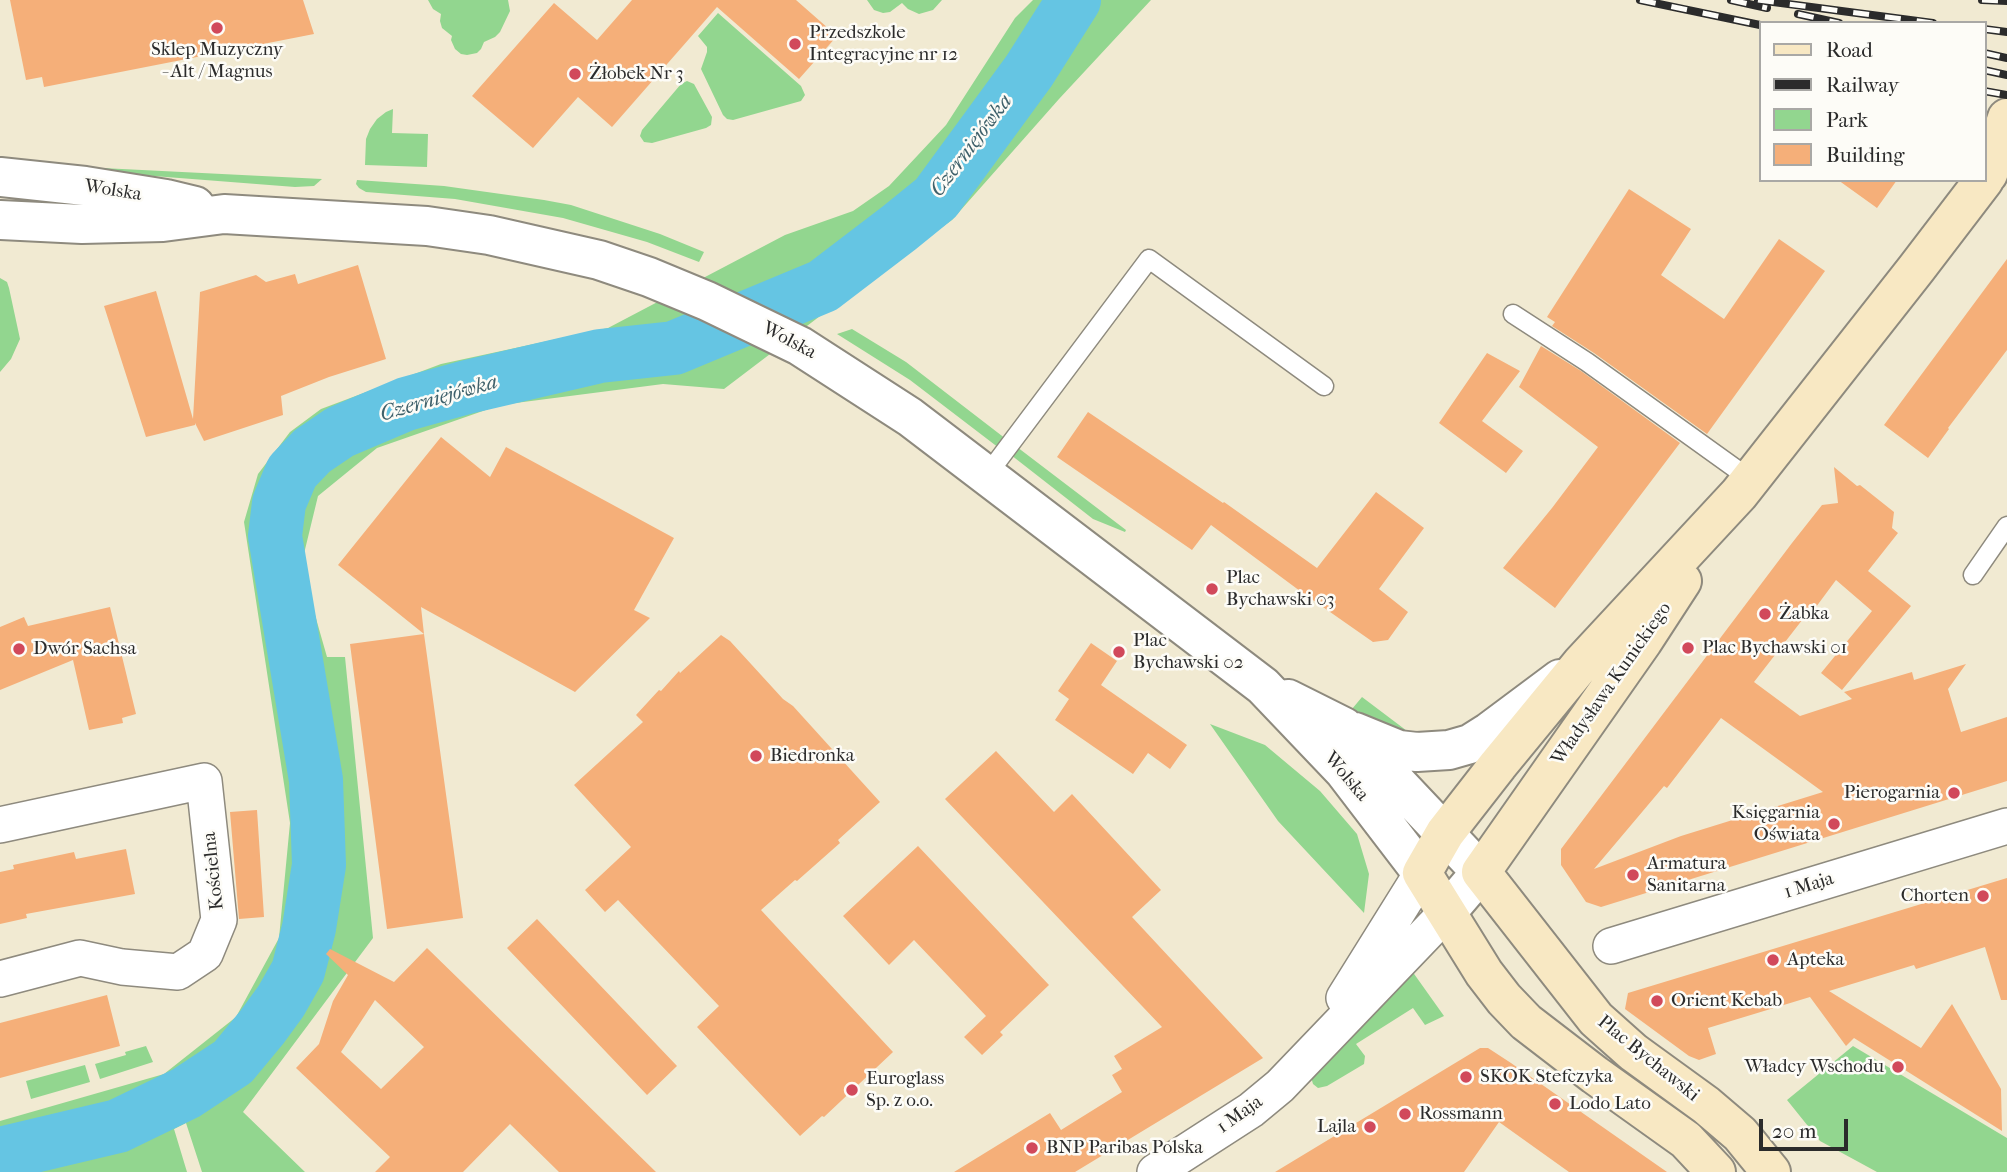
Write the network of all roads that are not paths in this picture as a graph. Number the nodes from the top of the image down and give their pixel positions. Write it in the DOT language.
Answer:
graph roads {
  1 [pos="2007,118"];
  2 [pos="1994,176"];
  3 [pos="7,178"];
  4 [pos="224,214"];
  5 [pos="7,220"];
  6 [pos="1513,314"];
  7 [pos="1324,386"];
  8 [pos="987,475"];
  9 [pos="1745,487"];
  10 [pos="2007,527"];
  11 [pos="1973,575"];
  12 [pos="1581,664"];
  13 [pos="1263,686"];
  14 [pos="1344,727"];
  15 [pos="0,825"];
  16 [pos="2007,826"];
  17 [pos="1446,833"];
  18 [pos="1481,872"];
  19 [pos="1422,873"];
  20 [pos="1446,912"];
  21 [pos="1611,946"];
  22 [pos="0,979"];
  23 [pos="1315,1047"];
  24 [pos="1155,1172"];
  25 [pos="1716,1172"];
  26 [pos="1771,1172"];
  1 -- 2 [label="main road, Władysława Kunickiego"];
  2 -- 9 [label="main road, Władysława Kunickiego"];
  3 -- 4 [label="street, Wolska"];
  3 -- 5 [label="street"];
  4 -- 5 [label="street, Wolska"];
  4 -- 8 [label="street, Wolska"];
  6 -- 9 [label="lane"];
  7 -- 8 [label="lane"];
  8 -- 13 [label="street, Wolska"];
  9 -- 12 [label="main road, Władysława Kunickiego"];
  9 -- 18 [label="main road, Władysława Kunickiego"];
  10 -- 11 [label="lane"];
  12 -- 14 [label="street, Władysława Kunickiego"];
  12 -- 17 [label="main road, Władysława Kunickiego"];
  13 -- 14 [label="street, Wolska"];
  13 -- 19 [label="street, Wolska"];
  14 -- 17 [label="street, Wolska"];
  15 -- 22 [label="street, Kościelna"];
  16 -- 21 [label="street, 1 Maja"];
  17 -- 18 [label="street, Plac Bychawski"];
  17 -- 19 [label="main road"];
  18 -- 20 [label="street"];
  18 -- 26 [label="main road, Plac Bychawski"];
  19 -- 20 [label="main road"];
  19 -- 23 [label="street, 1 Maja"];
  20 -- 23 [label="street, 1 Maja"];
  20 -- 25 [label="main road"];
  23 -- 24 [label="street, 1 Maja"];
}
